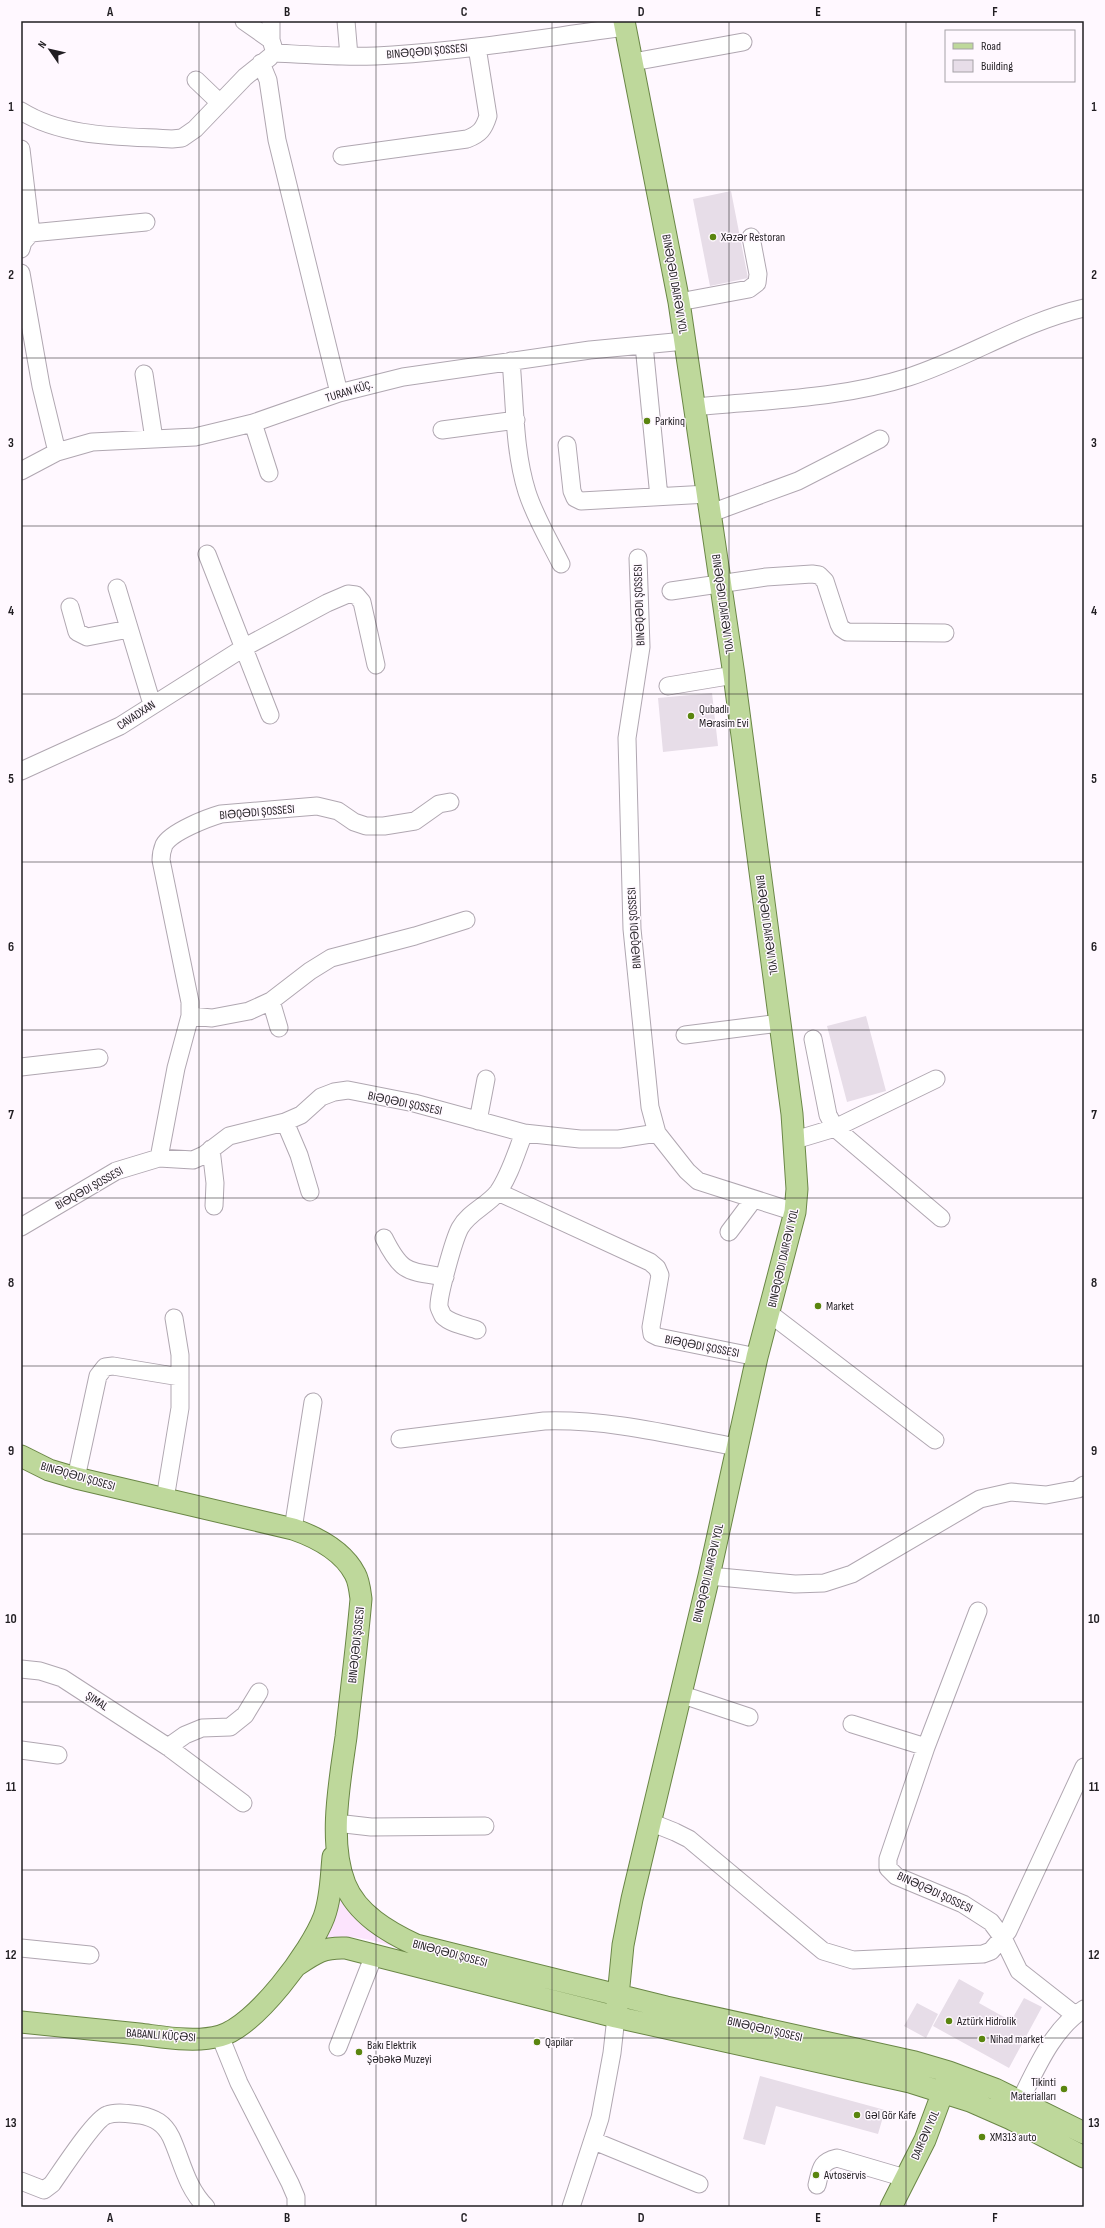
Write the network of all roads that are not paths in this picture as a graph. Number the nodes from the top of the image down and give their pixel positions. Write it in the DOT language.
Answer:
graph roads {
  1 [pos="244,21"];
  2 [pos="271,21"];
  3 [pos="346,21"];
  4 [pos="625,24"];
  5 [pos="743,42"];
  6 [pos="477,47"];
  7 [pos="269,52"];
  8 [pos="349,56"];
  9 [pos="633,62"];
  10 [pos="196,80"];
  11 [pos="219,102"];
  12 [pos="21,111"];
  13 [pos="21,149"];
  14 [pos="342,156"];
  15 [pos="21,157"];
  16 [pos="146,222"];
  17 [pos="31,233"];
  18 [pos="751,237"];
  19 [pos="21,249"];
  20 [pos="21,273"];
  21 [pos="679,302"];
  22 [pos="1084,308"];
  23 [pos="685,341"];
  24 [pos="644,345"];
  25 [pos="511,361"];
  26 [pos="144,374"];
  27 [pos="339,393"];
  28 [pos="695,407"];
  29 [pos="516,420"];
  30 [pos="253,423"];
  31 [pos="442,430"];
  32 [pos="154,439"];
  33 [pos="880,439"];
  34 [pos="567,445"];
  35 [pos="57,452"];
  36 [pos="21,471"];
  37 [pos="268,473"];
  38 [pos="659,497"];
  39 [pos="709,504"];
  40 [pos="207,554"];
  41 [pos="638,558"];
  42 [pos="561,564"];
  43 [pos="720,584"];
  44 [pos="117,588"];
  45 [pos="671,591"];
  46 [pos="70,607"];
  47 [pos="129,629"];
  48 [pos="945,633"];
  49 [pos="244,647"];
  50 [pos="376,665"];
  51 [pos="734,675"];
  52 [pos="668,686"];
  53 [pos="152,704"];
  54 [pos="270,715"];
  55 [pos="21,771"];
  56 [pos="450,802"];
  57 [pos="466,920"];
  58 [pos="271,1001"];
  59 [pos="190,1016"];
  60 [pos="780,1023"];
  61 [pos="279,1028"];
  62 [pos="685,1035"];
  63 [pos="813,1039"];
  64 [pos="99,1058"];
  65 [pos="21,1066"];
  66 [pos="486,1079"];
  67 [pos="936,1079"];
  68 [pos="478,1121"];
  69 [pos="284,1122"];
  70 [pos="835,1128"];
  71 [pos="524,1133"];
  72 [pos="657,1133"];
  73 [pos="795,1140"];
  74 [pos="211,1149"];
  75 [pos="160,1158"];
  76 [pos="310,1192"];
  77 [pos="498,1192"];
  78 [pos="753,1200"];
  79 [pos="214,1206"];
  80 [pos="795,1212"];
  81 [pos="941,1218"];
  82 [pos="21,1227"];
  83 [pos="729,1232"];
  84 [pos="384,1238"];
  85 [pos="445,1278"];
  86 [pos="769,1313"];
  87 [pos="174,1318"];
  88 [pos="476,1330"];
  89 [pos="757,1357"];
  90 [pos="180,1377"];
  91 [pos="313,1402"];
  92 [pos="400,1439"];
  93 [pos="935,1440"];
  94 [pos="736,1447"];
  95 [pos="21,1456"];
  96 [pos="76,1478"];
  97 [pos="1084,1485"];
  98 [pos="165,1499"];
  99 [pos="293,1529"];
  100 [pos="709,1576"];
  101 [pos="978,1611"];
  102 [pos="21,1669"];
  103 [pos="260,1692"];
  104 [pos="680,1694"];
  105 [pos="749,1717"];
  106 [pos="852,1724"];
  107 [pos="168,1747"];
  108 [pos="926,1747"];
  109 [pos="21,1750"];
  110 [pos="58,1755"];
  111 [pos="1084,1767"];
  112 [pos="243,1803"];
  113 [pos="650,1822"];
  114 [pos="336,1823"];
  115 [pos="484,1826"];
  116 [pos="1004,1938"];
  117 [pos="21,1948"];
  118 [pos="90,1955"];
  119 [pos="374,1955"];
  120 [pos="296,1966"];
  121 [pos="618,1995"];
  122 [pos="1080,2012"];
  123 [pos="616,2017"];
  124 [pos="21,2022"];
  125 [pos="220,2036"];
  126 [pos="338,2047"];
  127 [pos="949,2072"];
  128 [pos="944,2091"];
  129 [pos="1020,2101"];
  130 [pos="1084,2133"];
  131 [pos="594,2141"];
  132 [pos="1084,2157"];
  133 [pos="905,2178"];
  134 [pos="21,2181"];
  135 [pos="699,2184"];
  136 [pos="817,2185"];
  137 [pos="206,2207"];
  138 [pos="296,2207"];
  139 [pos="571,2207"];
  140 [pos="891,2207"];
  1 -- 7 [label="street"];
  2 -- 7 [label="street"];
  3 -- 8 [label="street"];
  4 -- 6 [label="street, BINƏQƏDI ŞOSSESI"];
  4 -- 9 [label="main road, BINƏQƏDI DAIRƏVI YOL"];
  5 -- 9 [label="street"];
  6 -- 8 [label="street, BINƏQƏDI ŞOSSESI"];
  6 -- 14 [label="street"];
  7 -- 8 [label="street, BINƏQƏDI ŞOSSESI"];
  7 -- 11 [label="street"];
  7 -- 27 [label="street"];
  9 -- 21 [label="main road, BINƏQƏDI DAIRƏVI YOL"];
  10 -- 11 [label="street"];
  11 -- 12 [label="street"];
  13 -- 15 [label="street"];
  15 -- 17 [label="street"];
  16 -- 17 [label="street"];
  17 -- 19 [label="street"];
  18 -- 21 [label="street"];
  20 -- 35 [label="street"];
  21 -- 23 [label="main road, BINƏQƏDI DAIRƏVI YOL"];
  22 -- 28 [label="street"];
  23 -- 24 [label="street, TURAN KÜÇ."];
  23 -- 28 [label="main road, BINƏQƏDI DAIRƏVI YOL"];
  24 -- 25 [label="street, TURAN KÜÇ."];
  24 -- 38 [label="street"];
  25 -- 27 [label="street, TURAN KÜÇ."];
  25 -- 29 [label="street"];
  26 -- 32 [label="street"];
  27 -- 30 [label="street, TURAN KÜÇ."];
  28 -- 39 [label="main road, BINƏQƏDI DAIRƏVI YOL"];
  29 -- 31 [label="street"];
  29 -- 42 [label="street"];
  30 -- 32 [label="street, TURAN KÜÇ."];
  30 -- 37 [label="street"];
  32 -- 35 [label="street, TURAN KÜÇ."];
  33 -- 39 [label="street"];
  34 -- 38 [label="street"];
  35 -- 36 [label="street, TURAN KÜÇ."];
  38 -- 39 [label="street"];
  39 -- 43 [label="main road, BINƏQƏDI DAIRƏVI YOL"];
  40 -- 49 [label="street"];
  41 -- 72 [label="street, BINƏQƏDI ŞOSSESI"];
  43 -- 45 [label="street"];
  43 -- 48 [label="street"];
  43 -- 51 [label="main road, BINƏQƏDI DAIRƏVI YOL"];
  44 -- 47 [label="street"];
  46 -- 47 [label="street"];
  47 -- 53 [label="street"];
  49 -- 50 [label="street, CAVADXAN"];
  49 -- 53 [label="street, CAVADXAN"];
  49 -- 54 [label="street"];
  51 -- 52 [label="street"];
  51 -- 60 [label="main road, BINƏQƏDI DAIRƏVI YOL"];
  53 -- 55 [label="street, CAVADXAN"];
  56 -- 59 [label="street, BIƏQƏDI ŞOSSESI"];
  57 -- 58 [label="street"];
  58 -- 59 [label="street"];
  58 -- 61 [label="street"];
  59 -- 75 [label="street, BIƏQƏDI ŞOSSESI"];
  60 -- 62 [label="street"];
  60 -- 73 [label="main road, BINƏQƏDI DAIRƏVI YOL"];
  63 -- 70 [label="street"];
  64 -- 65 [label="street"];
  66 -- 68 [label="street"];
  67 -- 70 [label="street"];
  68 -- 69 [label="street, BIƏQƏDI ŞOSSESI"];
  68 -- 71 [label="street, BIƏQƏDI ŞOSSESI"];
  69 -- 74 [label="street, BIƏQƏDI ŞOSSESI"];
  69 -- 76 [label="street"];
  70 -- 73 [label="street"];
  70 -- 81 [label="street"];
  71 -- 72 [label="street, BIƏQƏDI ŞOSSESI"];
  71 -- 77 [label="street"];
  72 -- 78 [label="street, BINƏQƏDI ŞOSSESI"];
  73 -- 80 [label="main road, BINƏQƏDI DAIRƏVI YOL"];
  74 -- 75 [label="street, BIƏQƏDI ŞOSSESI"];
  74 -- 79 [label="street"];
  75 -- 82 [label="street, BIƏQƏDI ŞOSSESI"];
  77 -- 85 [label="street"];
  77 -- 89 [label="street, BIƏQƏDI ŞOSSESI"];
  78 -- 80 [label="street, BINƏQƏDI ŞOSSESI"];
  78 -- 83 [label="street"];
  80 -- 86 [label="main road, BINƏQƏDI DAIRƏVI YOL"];
  84 -- 85 [label="street"];
  85 -- 88 [label="street"];
  86 -- 89 [label="main road, BINƏQƏDI DAIRƏVI YOL"];
  86 -- 93 [label="street"];
  87 -- 90 [label="street"];
  89 -- 94 [label="main road, BINƏQƏDI DAIRƏVI YOL"];
  90 -- 96 [label="street"];
  90 -- 98 [label="street"];
  91 -- 99 [label="street"];
  92 -- 94 [label="street"];
  94 -- 100 [label="main road, BINƏQƏDI DAIRƏVI YOL"];
  95 -- 96 [label="main road, BINƏQƏDI ŞOSESI"];
  96 -- 98 [label="main road, BINƏQƏDI ŞOSESI"];
  97 -- 100 [label="street"];
  98 -- 99 [label="main road, BINƏQƏDI ŞOSESI"];
  99 -- 114 [label="main road, BINƏQƏDI ŞOSESI"];
  100 -- 104 [label="main road, BINƏQƏDI DAIRƏVI YOL"];
  101 -- 108 [label="street, BINƏQƏDI ŞOSSESI"];
  102 -- 107 [label="street, ŞIMAL"];
  103 -- 107 [label="street"];
  104 -- 105 [label="street"];
  104 -- 113 [label="main road, BINƏQƏDI DAIRƏVI YOL"];
  106 -- 108 [label="street"];
  107 -- 112 [label="street, ŞIMAL"];
  108 -- 116 [label="street, BINƏQƏDI ŞOSSESI"];
  109 -- 110 [label="street"];
  111 -- 116 [label="street"];
  113 -- 116 [label="street"];
  113 -- 121 [label="main road, BINƏQƏDI DAIRƏVI YOL"];
  114 -- 115 [label="street"];
  114 -- 120 [label="main road"];
  114 -- 121 [label="main road, BINƏQƏDI ŞOSESI"];
  116 -- 122 [label="street, BINƏQƏDI ŞOSSESI"];
  117 -- 118 [label="street"];
  119 -- 120 [label="main road, BINƏQƏDI ŞOSESI"];
  119 -- 123 [label="main road, BINƏQƏDI ŞOSESI"];
  119 -- 126 [label="street"];
  120 -- 125 [label="main road"];
  121 -- 123 [label="main road, BINƏQƏDI DAIRƏVI YOL"];
  121 -- 127 [label="main road, BINƏQƏDI ŞOSESI"];
  122 -- 129 [label="street, BINƏQƏDI ŞOSSESI"];
  123 -- 128 [label="main road, BINƏQƏDI ŞOSESI"];
  123 -- 131 [label="street"];
  124 -- 125 [label="main road"];
  125 -- 138 [label="street"];
  127 -- 128 [label="main road, DAIRƏVI YOL"];
  127 -- 129 [label="main road, BINƏQƏDI ŞOSESI"];
  128 -- 132 [label="main road, BINƏQƏDI ŞOSESI"];
  128 -- 133 [label="main road, DAIRƏVI YOL"];
  129 -- 130 [label="main road, BINƏQƏDI ŞOSESI"];
  131 -- 135 [label="street"];
  131 -- 139 [label="street"];
  133 -- 136 [label="street"];
  133 -- 140 [label="main road"];
  134 -- 137 [label="street"];
}
